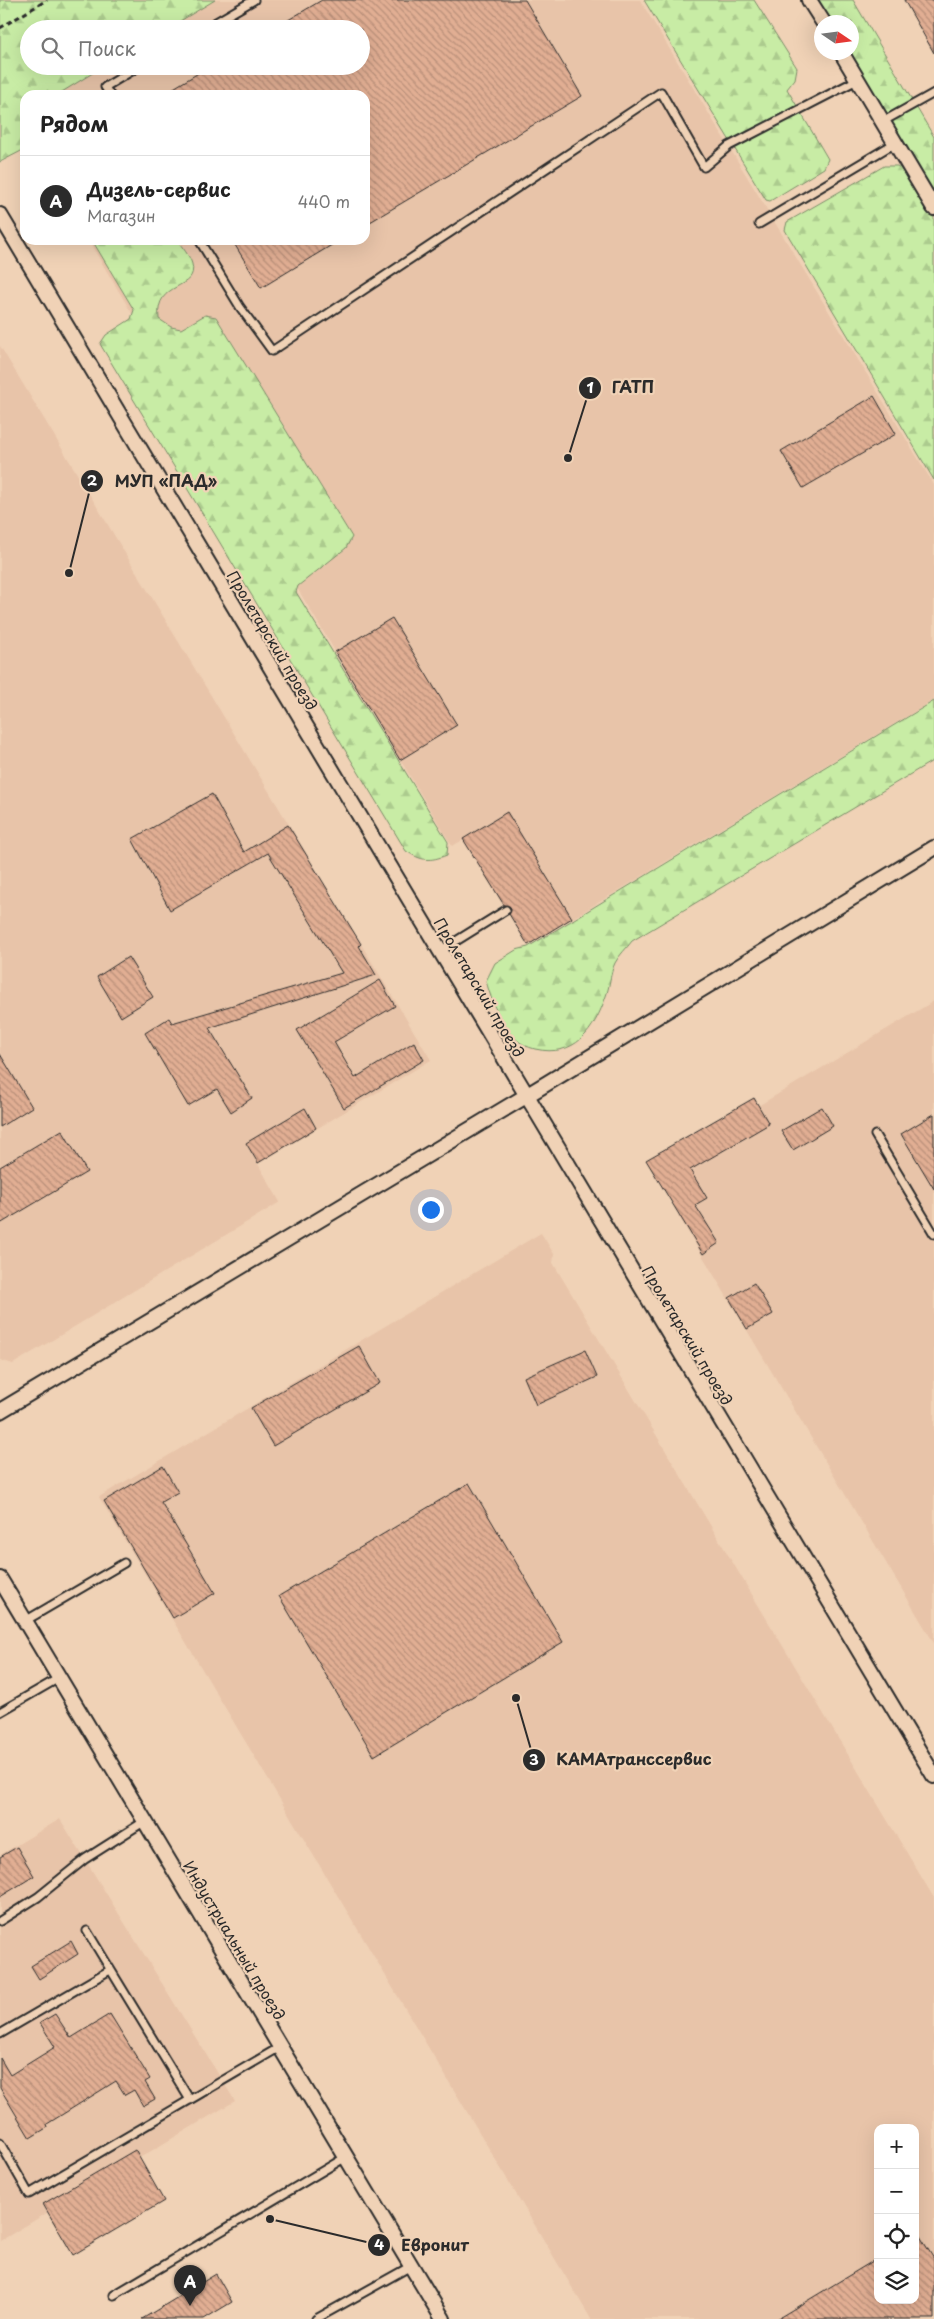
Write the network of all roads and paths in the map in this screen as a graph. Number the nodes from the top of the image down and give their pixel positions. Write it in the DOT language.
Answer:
graph roads {
  1 [pos="47,0"];
  2 [pos="254,0"];
  3 [pos="809,0"];
  4 [pos="819,15"];
  5 [pos="220,20"];
  6 [pos="0,28"];
  7 [pos="846,60"];
  8 [pos="125,75"];
  9 [pos="857,80"];
  10 [pos="107,90"];
  11 [pos="934,93"];
  12 [pos="882,122"];
  13 [pos="895,143"];
  14 [pos="934,208"];
  15 [pos="0,215"];
  16 [pos="759,224"];
  17 [pos="201,245"];
  18 [pos="934,848"];
  19 [pos="506,910"];
  20 [pos="440,951"];
  21 [pos="526,1096"];
  22 [pos="875,1135"];
  23 [pos="934,1234"];
  24 [pos="0,1411"];
  25 [pos="124,1563"];
  26 [pos="0,1579"];
  27 [pos="25,1621"];
  28 [pos="59,1678"];
  29 [pos="0,1712"];
  30 [pos="934,1776"];
  31 [pos="145,1822"];
  32 [pos="0,1921"];
  33 [pos="87,1931"];
  34 [pos="110,1970"];
  35 [pos="0,2034"];
  36 [pos="280,2047"];
  37 [pos="190,2100"];
  38 [pos="0,2143"];
  39 [pos="346,2157"];
  40 [pos="411,2266"];
  41 [pos="114,2295"];
  42 [pos="316,2319"];
  43 [pos="443,2319"];
  1 -- 6 [label="path"];
  2 -- 5 [label="lane"];
  3 -- 4 [label="street"];
  7 -- 9 [label="street"];
  8 -- 10 [label="lane"];
  9 -- 12 [label="street"];
  9 -- 17 [label="lane"];
  11 -- 12 [label="lane"];
  12 -- 13 [label="street"];
  13 -- 14 [label="street"];
  13 -- 16 [label="lane"];
  15 -- 20 [label="street, Пролетарский проезд"];
  18 -- 21 [label="street"];
  19 -- 20 [label="lane"];
  20 -- 21 [label="street, Пролетарский проезд"];
  21 -- 24 [label="street"];
  21 -- 30 [label="street, Пролетарский проезд"];
  22 -- 23 [label="lane"];
  25 -- 27 [label="lane"];
  26 -- 27 [label="street, Индустриальный проезд"];
  27 -- 28 [label="street, Индустриальный проезд"];
  28 -- 29 [label="lane"];
  28 -- 31 [label="street, Индустриальный проезд"];
  31 -- 32 [label="lane"];
  31 -- 36 [label="street, Индустриальный проезд"];
  33 -- 34 [label="lane"];
  34 -- 35 [label="lane"];
  34 -- 37 [label="lane"];
  36 -- 37 [label="lane"];
  36 -- 39 [label="street, Индустриальный проезд"];
  37 -- 38 [label="lane"];
  39 -- 40 [label="street, Индустриальный проезд"];
  39 -- 41 [label="lane"];
  40 -- 42 [label="lane"];
  40 -- 43 [label="street, Индустриальный проезд"];
}
